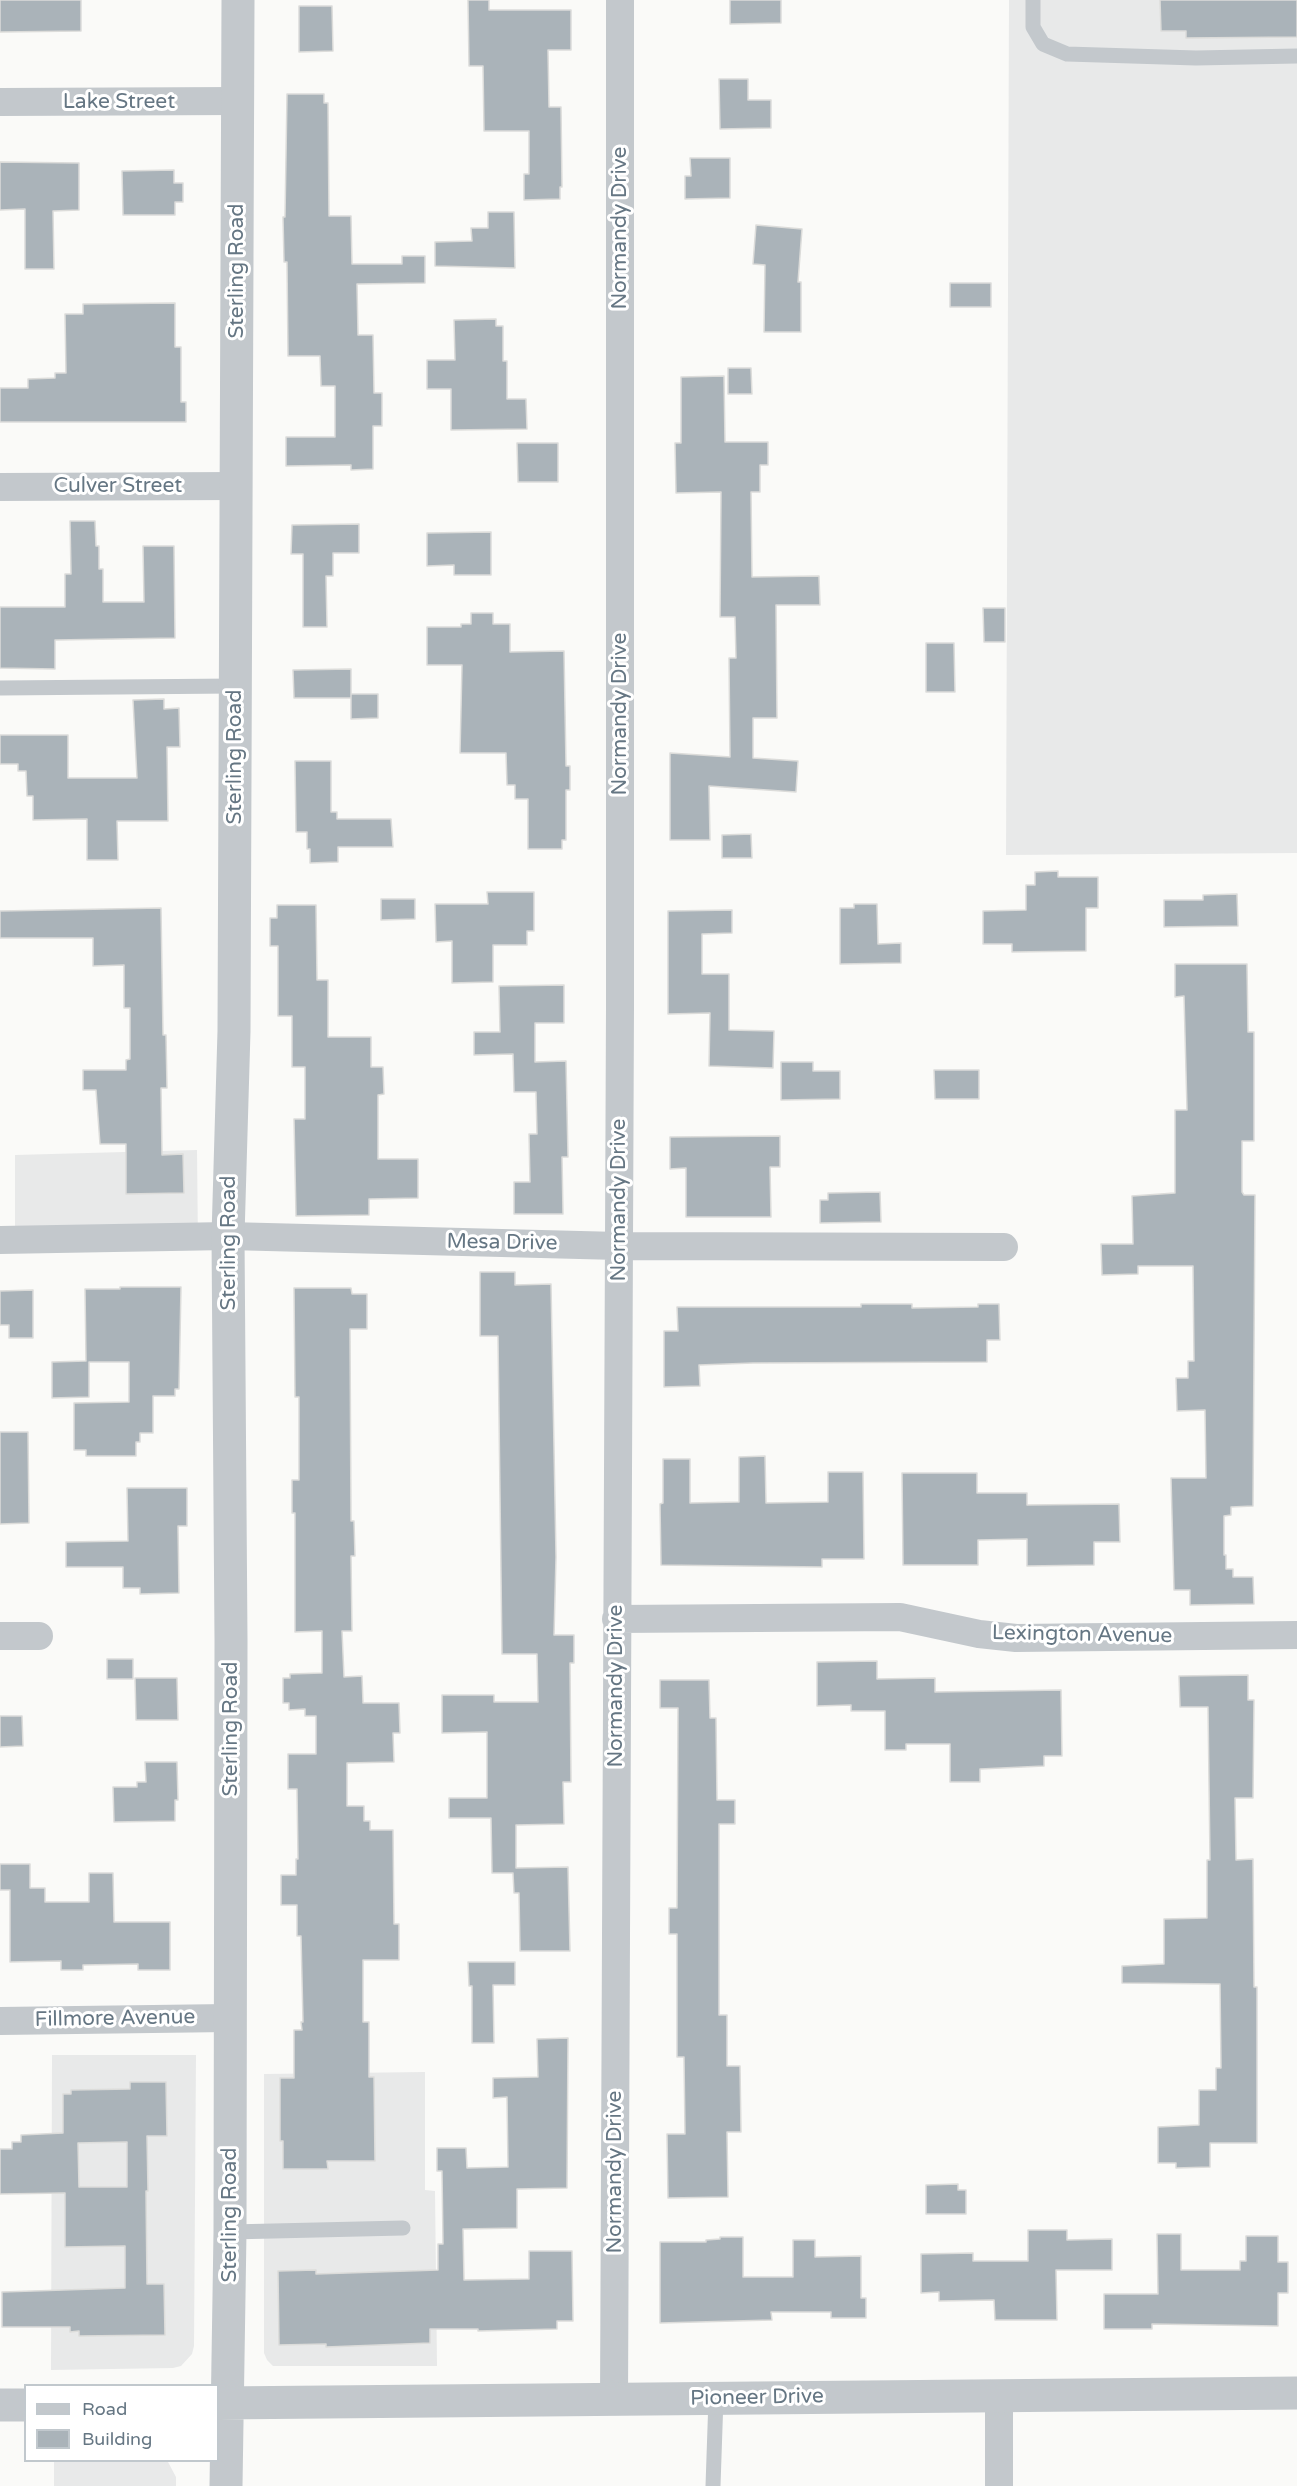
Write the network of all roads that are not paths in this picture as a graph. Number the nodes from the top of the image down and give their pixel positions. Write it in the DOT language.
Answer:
graph roads {
  1 [pos="238,0"];
  2 [pos="620,0"];
  3 [pos="1033,0"];
  4 [pos="1297,56"];
  5 [pos="237,101"];
  6 [pos="0,102"];
  7 [pos="236,486"];
  8 [pos="0,487"];
  9 [pos="235,687"];
  10 [pos="0,688"];
  11 [pos="228,1236"];
  12 [pos="0,1240"];
  13 [pos="619,1246"];
  14 [pos="1004,1247"];
  15 [pos="616,1619"];
  16 [pos="1297,1635"];
  17 [pos="0,1636"];
  18 [pos="39,1636"];
  19 [pos="230,2018"];
  20 [pos="0,2021"];
  21 [pos="403,2228"];
  22 [pos="230,2232"];
  23 [pos="1297,2393"];
  24 [pos="999,2396"];
  25 [pos="716,2398"];
  26 [pos="614,2399"];
  27 [pos="223,2403"];
  28 [pos="0,2405"];
  29 [pos="24,2405"];
  30 [pos="226,2486"];
  31 [pos="713,2486"];
  32 [pos="999,2486"];
  1 -- 5 [label="street, Sterling Road"];
  2 -- 13 [label="street, Normandy Drive"];
  3 -- 4 [label="lane"];
  5 -- 6 [label="street, Lake Street"];
  5 -- 7 [label="street, Sterling Road"];
  7 -- 8 [label="street, Culver Street"];
  7 -- 9 [label="street, Sterling Road"];
  9 -- 10 [label="lane"];
  9 -- 11 [label="street, Sterling Road"];
  11 -- 12 [label="street, Mesa Drive"];
  11 -- 13 [label="street, Mesa Drive"];
  11 -- 19 [label="street, Sterling Road"];
  13 -- 14 [label="street, Mesa Drive"];
  13 -- 15 [label="street, Normandy Drive"];
  15 -- 16 [label="street, Lexington Avenue"];
  15 -- 26 [label="street, Normandy Drive"];
  17 -- 18 [label="street"];
  19 -- 20 [label="street, Fillmore Avenue"];
  19 -- 22 [label="street, Sterling Road"];
  21 -- 22 [label="lane"];
  22 -- 27 [label="street, Sterling Road"];
  23 -- 24 [label="street, Pioneer Drive"];
  24 -- 25 [label="street, Pioneer Drive"];
  24 -- 32 [label="street"];
  25 -- 26 [label="street, Pioneer Drive"];
  25 -- 31 [label="lane"];
  26 -- 27 [label="street, Pioneer Drive"];
  27 -- 30 [label="street, Sterling Road"];
  28 -- 29 [label="street"];
}
